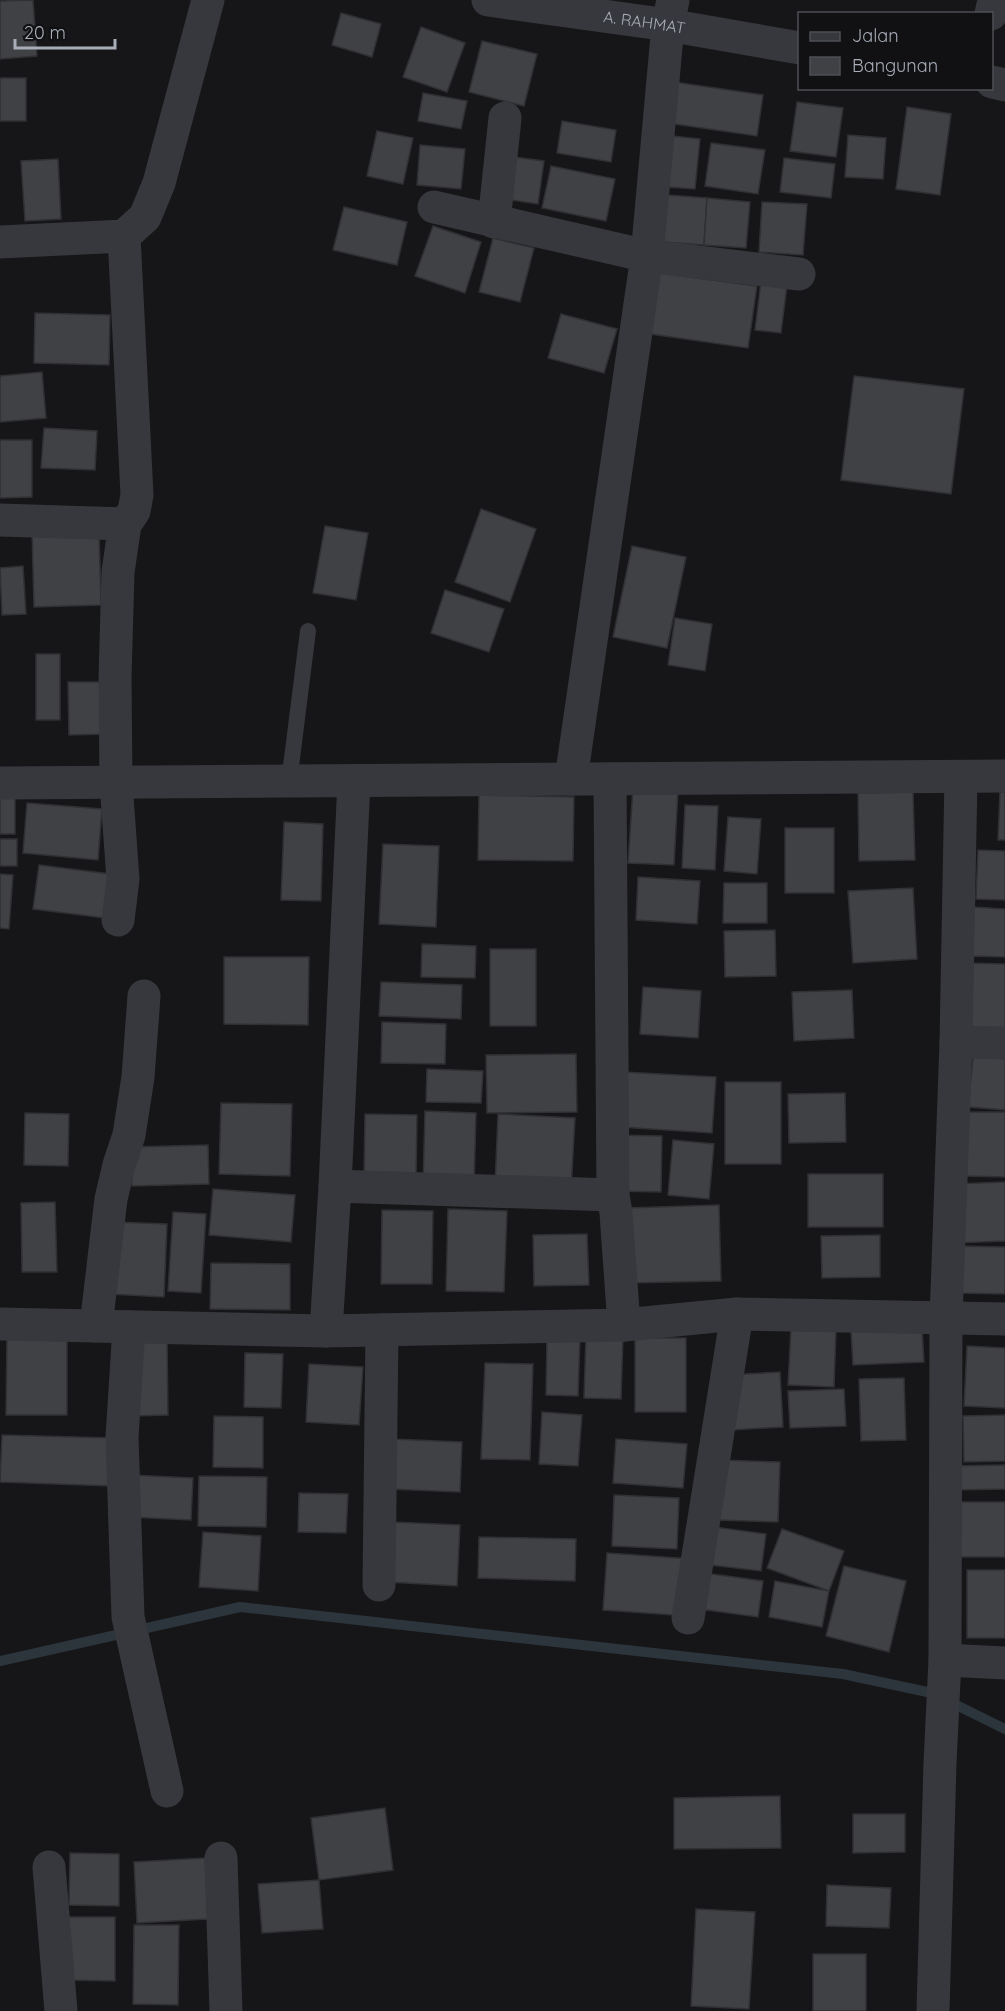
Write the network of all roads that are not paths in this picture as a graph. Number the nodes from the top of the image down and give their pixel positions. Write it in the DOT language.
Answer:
graph roads {
  1 [pos="208,0"];
  2 [pos="488,0"];
  3 [pos="670,12"];
  4 [pos="798,47"];
  5 [pos="505,118"];
  6 [pos="434,207"];
  7 [pos="494,222"];
  8 [pos="124,236"];
  9 [pos="0,242"];
  10 [pos="647,256"];
  11 [pos="799,274"];
  12 [pos="0,520"];
  13 [pos="125,524"];
  14 [pos="308,631"];
  15 [pos="1005,776"];
  16 [pos="961,777"];
  17 [pos="571,779"];
  18 [pos="610,779"];
  19 [pos="354,781"];
  20 [pos="289,782"];
  21 [pos="0,783"];
  22 [pos="117,783"];
  23 [pos="118,920"];
  24 [pos="144,996"];
  25 [pos="956,1042"];
  26 [pos="1005,1043"];
  27 [pos="335,1186"];
  28 [pos="613,1195"];
  29 [pos="737,1314"];
  30 [pos="946,1319"];
  31 [pos="1005,1320"];
  32 [pos="0,1324"];
  33 [pos="624,1325"];
  34 [pos="96,1326"];
  35 [pos="129,1327"];
  36 [pos="382,1330"];
  37 [pos="326,1331"];
  38 [pos="379,1585"];
  39 [pos="688,1618"];
  40 [pos="1005,1663"];
  41 [pos="944,1672"];
  42 [pos="167,1791"];
  43 [pos="221,1858"];
  44 [pos="49,1867"];
  45 [pos="61,2011"];
  46 [pos="226,2011"];
  47 [pos="933,2011"];
  1 -- 8 [label="street"];
  2 -- 3 [label="street, A. RAHMAT"];
  3 -- 4 [label="street, A. RAHMAT"];
  3 -- 10 [label="street"];
  5 -- 7 [label="street"];
  6 -- 7 [label="street"];
  7 -- 10 [label="street"];
  8 -- 9 [label="street"];
  8 -- 13 [label="street"];
  10 -- 11 [label="street"];
  10 -- 17 [label="street"];
  12 -- 13 [label="street"];
  13 -- 22 [label="street"];
  14 -- 20 [label="lane"];
  15 -- 16 [label="street"];
  16 -- 18 [label="street"];
  16 -- 25 [label="street"];
  17 -- 18 [label="street"];
  17 -- 19 [label="street"];
  18 -- 28 [label="street"];
  19 -- 20 [label="street"];
  19 -- 27 [label="street"];
  20 -- 22 [label="street"];
  21 -- 22 [label="street"];
  22 -- 23 [label="street"];
  24 -- 34 [label="street"];
  25 -- 26 [label="street"];
  25 -- 30 [label="street"];
  27 -- 28 [label="street"];
  27 -- 37 [label="street"];
  28 -- 33 [label="street"];
  29 -- 30 [label="street"];
  29 -- 33 [label="street"];
  29 -- 39 [label="street"];
  30 -- 31 [label="street"];
  30 -- 41 [label="street"];
  32 -- 34 [label="street"];
  33 -- 36 [label="street"];
  34 -- 35 [label="street"];
  35 -- 37 [label="street"];
  35 -- 42 [label="street"];
  36 -- 37 [label="street"];
  36 -- 38 [label="street"];
  40 -- 41 [label="street"];
  41 -- 47 [label="street"];
  43 -- 46 [label="street"];
  44 -- 45 [label="street"];
}
